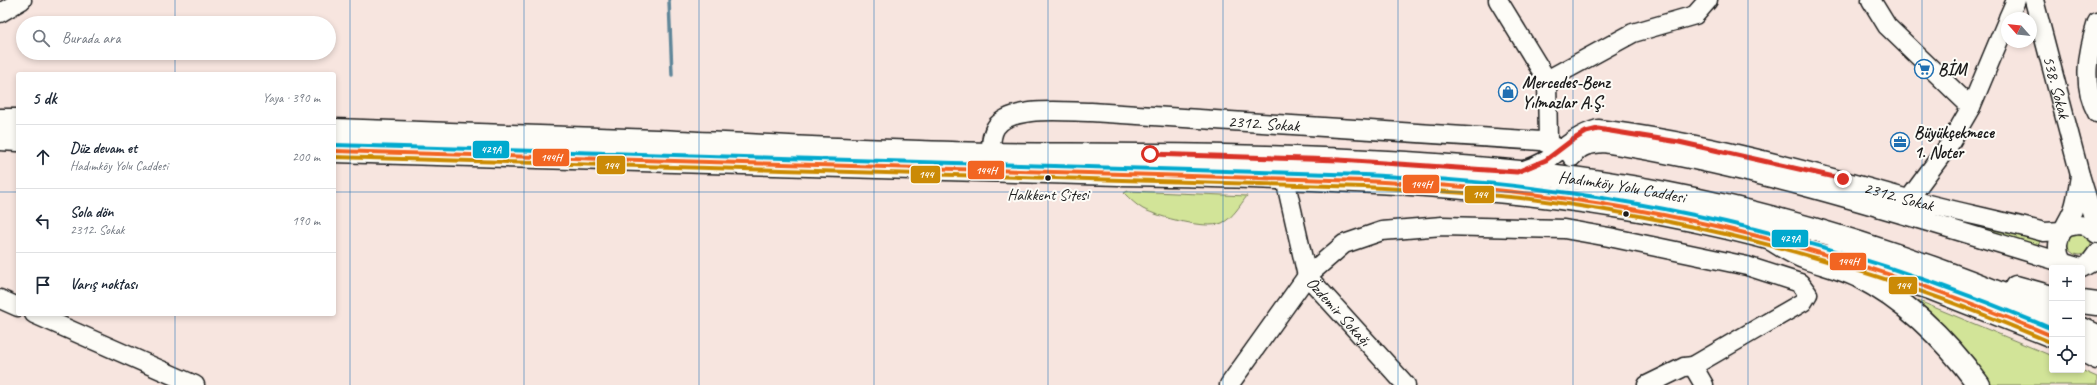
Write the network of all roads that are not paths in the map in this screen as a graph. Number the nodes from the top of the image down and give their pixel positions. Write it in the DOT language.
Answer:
graph roads {
  1 [pos="22,0"];
  2 [pos="1498,0"];
  3 [pos="1708,0"];
  4 [pos="1871,0"];
  5 [pos="2016,0"];
  6 [pos="2034,0"];
  7 [pos="2011,12"];
  8 [pos="0,13"];
  9 [pos="2097,22"];
  10 [pos="2001,35"];
  11 [pos="1546,80"];
  12 [pos="1971,106"];
  13 [pos="2097,113"];
  14 [pos="0,120"];
  15 [pos="16,120"];
  16 [pos="336,130"];
  17 [pos="0,138"];
  18 [pos="16,140"];
  19 [pos="0,143"];
  20 [pos="16,143"];
  21 [pos="1561,149"];
  22 [pos="336,150"];
  23 [pos="990,154"];
  24 [pos="1517,172"];
  25 [pos="2080,175"];
  26 [pos="1285,179"];
  27 [pos="1612,185"];
  28 [pos="1908,199"];
  29 [pos="2097,230"];
  30 [pos="2062,231"];
  31 [pos="2097,234"];
  32 [pos="1771,239"];
  33 [pos="2097,253"];
  34 [pos="1905,258"];
  35 [pos="2062,262"];
  36 [pos="2072,265"];
  37 [pos="2085,266"];
  38 [pos="2085,269"];
  39 [pos="2097,271"];
  40 [pos="1307,276"];
  41 [pos="2049,296"];
  42 [pos="0,299"];
  43 [pos="2085,302"];
  44 [pos="2097,304"];
  45 [pos="16,306"];
  46 [pos="2049,314"];
  47 [pos="39,316"];
  48 [pos="2085,330"];
  49 [pos="2049,335"];
  50 [pos="2097,336"];
  51 [pos="2085,352"];
  52 [pos="2097,358"];
  53 [pos="1692,366"];
  54 [pos="195,385"];
  55 [pos="1229,385"];
  56 [pos="1406,385"];
  57 [pos="1647,385"];
  58 [pos="1704,385"];
  59 [pos="1980,385"];
  1 -- 8 [label="street"];
  2 -- 11 [label="street"];
  3 -- 11 [label="street"];
  4 -- 12 [label="street"];
  5 -- 7 [label="street"];
  6 -- 25 [label="street, 538. Sokak"];
  9 -- 13 [label="street"];
  10 -- 12 [label="street"];
  11 -- 21 [label="street"];
  12 -- 28 [label="street"];
  14 -- 15 [label="main road"];
  16 -- 23 [label="main road, Hadımköy Yolu Caddesi"];
  17 -- 18 [label="main road"];
  19 -- 20 [label="main road"];
  21 -- 23 [label="street, 2312. Sokak"];
  21 -- 24 [label="street, 2312. Sokak"];
  21 -- 27 [label="street"];
  21 -- 28 [label="street, 2312. Sokak"];
  21 -- 35 [label="street, 2312. Sokak"];
  22 -- 26 [label="main road, Hadımköy Yolu Caddesi"];
  23 -- 24 [label="main road, Hadımköy Yolu Caddesi"];
  24 -- 27 [label="main road, Hadımköy Yolu Caddesi"];
  25 -- 29 [label="street, 538. Sokak"];
  25 -- 30 [label="street, 538. Sokak"];
  26 -- 32 [label="main road, Hadımköy Yolu Caddesi"];
  26 -- 40 [label="street, Özdemir Sokağı"];
  27 -- 34 [label="main road, Hadımköy Yolu Caddesi"];
  28 -- 30 [label="street, 2312. Sokak"];
  30 -- 31 [label="street, 2312. Sokak"];
  30 -- 35 [label="street, 538. Sokak"];
  32 -- 49 [label="main road, Hadımköy Yolu Caddesi"];
  32 -- 59 [label="main road"];
  33 -- 37 [label="street"];
  34 -- 41 [label="main road"];
  34 -- 46 [label="main road, Hadımköy Yolu Caddesi"];
  35 -- 36 [label="street, 2312. Sokak"];
  38 -- 39 [label="street, 2312. Sokak"];
  40 -- 53 [label="street"];
  40 -- 55 [label="street"];
  40 -- 56 [label="street, Özdemir Sokağı"];
  42 -- 45 [label="street"];
  43 -- 44 [label="main road"];
  47 -- 54 [label="street"];
  48 -- 50 [label="main road"];
  51 -- 52 [label="main road"];
  53 -- 57 [label="street"];
  53 -- 58 [label="street"];
}
